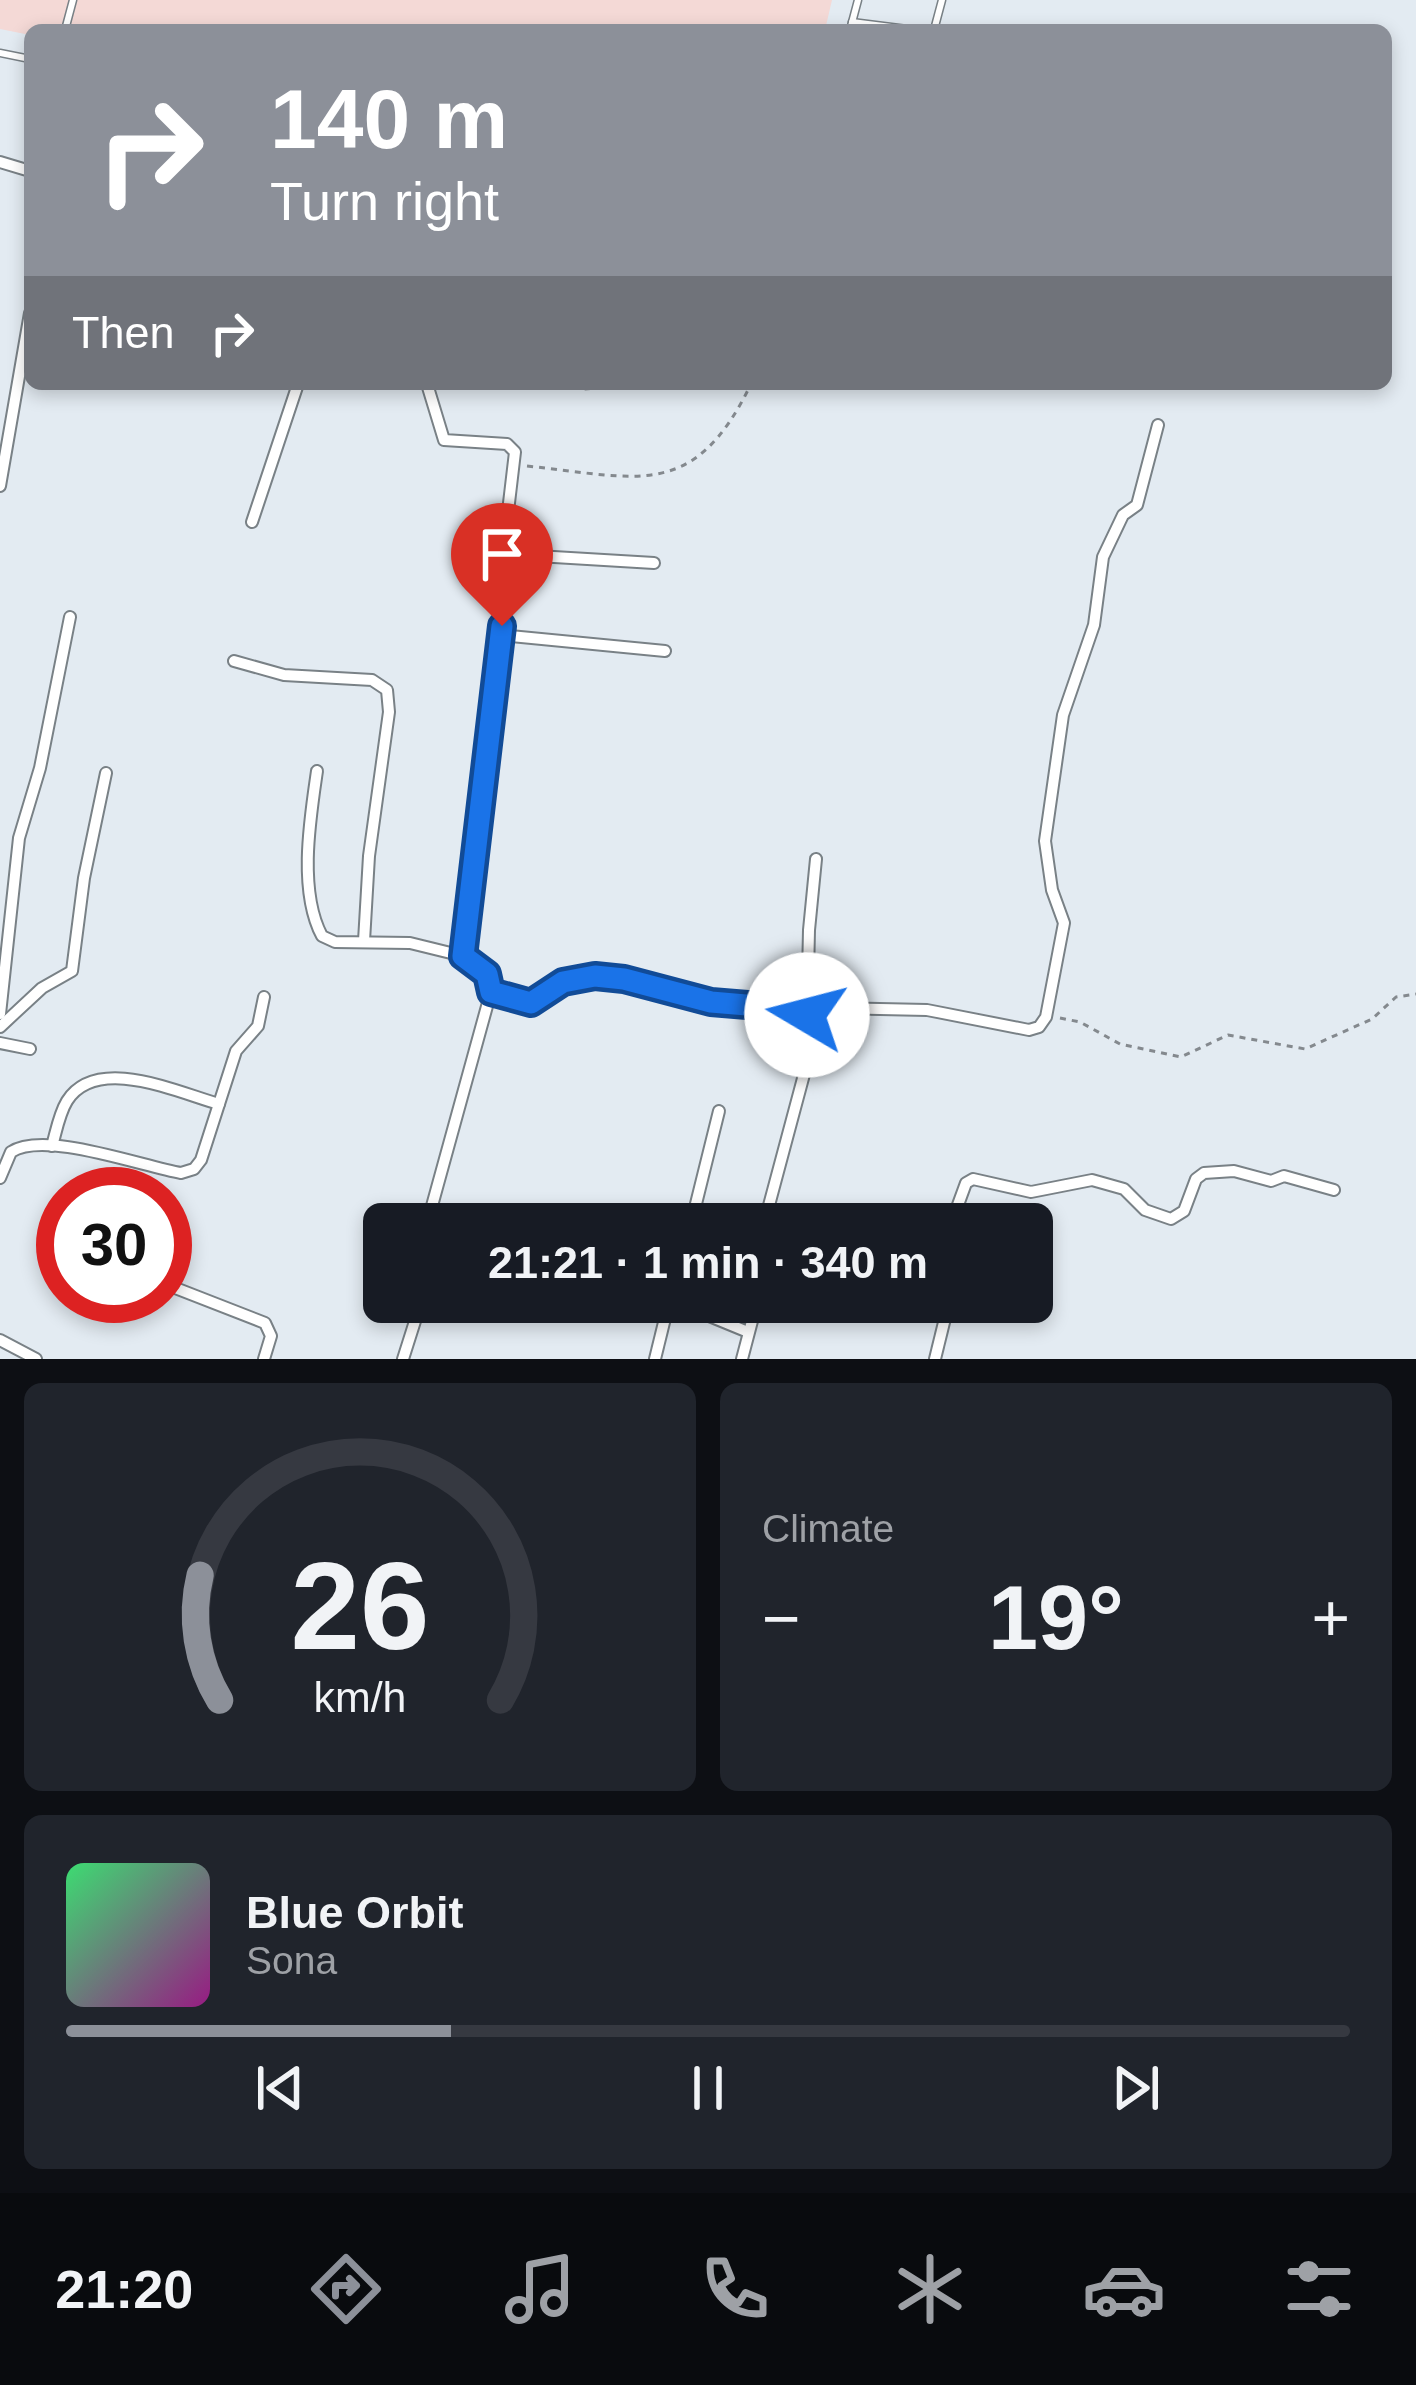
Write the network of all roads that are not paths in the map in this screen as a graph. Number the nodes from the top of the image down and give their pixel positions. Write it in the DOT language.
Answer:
graph roads {
  1 [pos="24,348"];
  2 [pos="296,390"];
  3 [pos="428,390"];
  4 [pos="1158,425"];
  5 [pos="0,486"];
  6 [pos="252,522"];
  7 [pos="502,554"];
  8 [pos="654,563"];
  9 [pos="70,617"];
  10 [pos="501,635"];
  11 [pos="665,651"];
  12 [pos="234,662"];
  13 [pos="317,771"];
  14 [pos="106,773"];
  15 [pos="816,859"];
  16 [pos="364,941"];
  17 [pos="463,956"];
  18 [pos="491,992"];
  19 [pos="264,997"];
  20 [pos="807,1010"];
  21 [pos="0,1015"];
  22 [pos="0,1027"];
  23 [pos="0,1043"];
  24 [pos="30,1049"];
  25 [pos="219,1104"];
  26 [pos="719,1112"];
  27 [pos="52,1146"];
  28 [pos="0,1178"];
  29 [pos="1334,1190"];
  30 [pos="433,1203"];
  31 [pos="696,1203"];
  32 [pos="770,1203"];
  33 [pos="959,1203"];
  34 [pos="192,1295"];
  35 [pos="414,1323"];
  36 [pos="666,1323"];
  37 [pos="725,1323"];
  38 [pos="751,1323"];
  39 [pos="944,1323"];
  40 [pos="748,1332"];
  41 [pos="0,1340"];
  42 [pos="36,1359"];
  43 [pos="264,1359"];
  44 [pos="403,1359"];
  45 [pos="655,1359"];
  46 [pos="742,1359"];
  47 [pos="935,1359"];
  1 -- 5 [label="street"];
  2 -- 6 [label="street"];
  3 -- 7 [label="street"];
  4 -- 20 [label="street"];
  7 -- 8 [label="street"];
  7 -- 10 [label="street"];
  9 -- 21 [label="street"];
  10 -- 11 [label="street"];
  10 -- 17 [label="street"];
  12 -- 16 [label="street"];
  13 -- 16 [label="street"];
  14 -- 22 [label="street"];
  15 -- 20 [label="street"];
  16 -- 17 [label="street"];
  17 -- 18 [label="street"];
  18 -- 20 [label="street"];
  18 -- 30 [label="street"];
  19 -- 25 [label="street"];
  20 -- 32 [label="street"];
  23 -- 24 [label="street"];
  25 -- 27 [label="street"];
  25 -- 27 [label="street"];
  26 -- 31 [label="street"];
  27 -- 28 [label="street"];
  29 -- 33 [label="street"];
  34 -- 43 [label="street"];
  35 -- 44 [label="street"];
  36 -- 45 [label="street"];
  37 -- 40 [label="street"];
  38 -- 40 [label="street"];
  39 -- 47 [label="street"];
  40 -- 46 [label="street"];
  41 -- 42 [label="street"];
}
